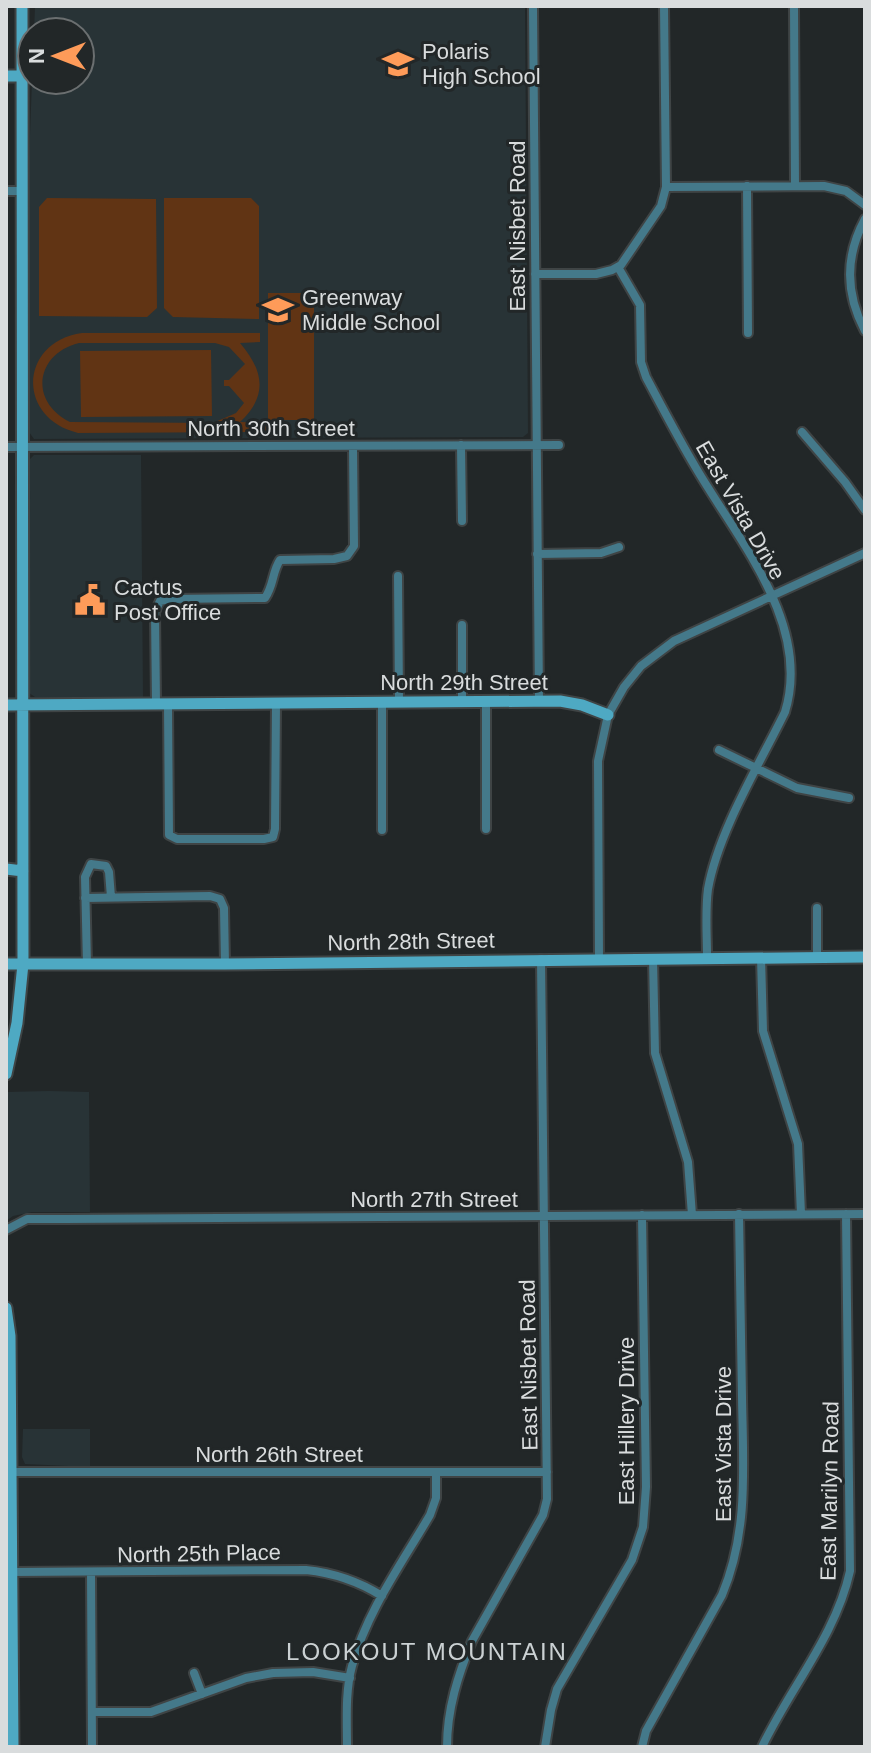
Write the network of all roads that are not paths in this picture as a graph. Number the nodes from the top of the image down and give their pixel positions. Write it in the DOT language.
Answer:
graph roads {
  1 [pos="533,6"];
  2 [pos="664,6"];
  3 [pos="794,6"];
  4 [pos="23,96"];
  5 [pos="747,186"];
  6 [pos="795,186"];
  7 [pos="666,187"];
  8 [pos="6,191"];
  9 [pos="22,191"];
  10 [pos="865,205"];
  11 [pos="865,219"];
  12 [pos="618,267"];
  13 [pos="535,274"];
  14 [pos="865,331"];
  15 [pos="748,333"];
  16 [pos="802,432"];
  17 [pos="461,445"];
  18 [pos="536,445"];
  19 [pos="559,445"];
  20 [pos="353,446"];
  21 [pos="6,447"];
  22 [pos="21,447"];
  23 [pos="865,510"];
  24 [pos="462,521"];
  25 [pos="619,547"];
  26 [pos="865,553"];
  27 [pos="537,554"];
  28 [pos="398,576"];
  29 [pos="770,597"];
  30 [pos="462,625"];
  31 [pos="382,702"];
  32 [pos="399,702"];
  33 [pos="462,702"];
  34 [pos="486,702"];
  35 [pos="539,702"];
  36 [pos="276,703"];
  37 [pos="162,704"];
  38 [pos="6,705"];
  39 [pos="22,705"];
  40 [pos="608,715"];
  41 [pos="719,750"];
  42 [pos="758,769"];
  43 [pos="849,798"];
  44 [pos="486,829"];
  45 [pos="382,830"];
  46 [pos="6,869"];
  47 [pos="23,871"];
  48 [pos="111,897"];
  49 [pos="85,898"];
  50 [pos="817,908"];
  51 [pos="707,957"];
  52 [pos="761,957"];
  53 [pos="817,957"];
  54 [pos="865,957"];
  55 [pos="599,958"];
  56 [pos="653,958"];
  57 [pos="541,959"];
  58 [pos="6,964"];
  59 [pos="23,964"];
  60 [pos="225,964"];
  61 [pos="87,965"];
  62 [pos="6,1074"];
  63 [pos="739,1214"];
  64 [pos="801,1214"];
  65 [pos="846,1214"];
  66 [pos="865,1214"];
  67 [pos="642,1215"];
  68 [pos="692,1215"];
  69 [pos="544,1216"];
  70 [pos="6,1230"];
  71 [pos="6,1308"];
  72 [pos="11,1472"];
  73 [pos="436,1472"];
  74 [pos="547,1472"];
  75 [pos="11,1572"];
  76 [pos="91,1572"];
  77 [pos="382,1596"];
  78 [pos="194,1673"];
  79 [pos="350,1678"];
  80 [pos="202,1694"];
  81 [pos="92,1712"];
  82 [pos="9,1720"];
  83 [pos="13,1747"];
  84 [pos="92,1747"];
  85 [pos="347,1747"];
  86 [pos="447,1747"];
  87 [pos="545,1747"];
  88 [pos="642,1747"];
  89 [pos="762,1747"];
  1 -- 13 [label="street, East Nisbet Road"];
  2 -- 7 [label="street"];
  3 -- 6 [label="street"];
  4 -- 9 [label="street"];
  5 -- 6 [label="street"];
  5 -- 7 [label="street"];
  5 -- 15 [label="street"];
  6 -- 10 [label="street"];
  7 -- 12 [label="street"];
  8 -- 9 [label="street"];
  9 -- 22 [label="street"];
  11 -- 14 [label="street"];
  12 -- 13 [label="street"];
  12 -- 29 [label="street, East Vista Drive"];
  13 -- 18 [label="street, East Nisbet Road"];
  16 -- 23 [label="street"];
  17 -- 18 [label="street, North 30th Street"];
  17 -- 20 [label="street, North 30th Street"];
  17 -- 24 [label="street"];
  18 -- 19 [label="street"];
  18 -- 27 [label="street, East Nisbet Road"];
  20 -- 22 [label="street, North 30th Street"];
  20 -- 37 [label="street"];
  21 -- 22 [label="street, North 30th Street"];
  22 -- 39 [label="street"];
  25 -- 27 [label="street"];
  26 -- 29 [label="street"];
  27 -- 35 [label="street, East Nisbet Road"];
  28 -- 32 [label="street"];
  29 -- 40 [label="street"];
  29 -- 42 [label="street, East Vista Drive"];
  30 -- 33 [label="street"];
  31 -- 32 [label="street, North 29th Street"];
  31 -- 36 [label="street, North 29th Street"];
  31 -- 45 [label="street"];
  32 -- 33 [label="street, North 29th Street"];
  33 -- 34 [label="street, North 29th Street"];
  34 -- 35 [label="street, North 29th Street"];
  34 -- 44 [label="street"];
  35 -- 40 [label="street, North 29th Street"];
  36 -- 37 [label="street, North 29th Street"];
  36 -- 37 [label="street"];
  37 -- 39 [label="street, North 29th Street"];
  38 -- 39 [label="street, North 29th Street"];
  39 -- 47 [label="street"];
  40 -- 55 [label="street"];
  41 -- 42 [label="street"];
  42 -- 43 [label="street"];
  42 -- 51 [label="street, East Vista Drive"];
  46 -- 47 [label="street"];
  47 -- 59 [label="street"];
  48 -- 49 [label="street"];
  48 -- 49 [label="street"];
  48 -- 60 [label="street"];
  49 -- 61 [label="street"];
  50 -- 53 [label="street"];
  51 -- 52 [label="street, North 28th Street"];
  51 -- 56 [label="street, North 28th Street"];
  52 -- 53 [label="street, North 28th Street"];
  52 -- 64 [label="street"];
  53 -- 54 [label="street, North 28th Street"];
  55 -- 56 [label="street, North 28th Street"];
  55 -- 57 [label="street, North 28th Street"];
  56 -- 68 [label="street"];
  57 -- 60 [label="street, North 28th Street"];
  57 -- 69 [label="street, East Nisbet Road"];
  58 -- 59 [label="street, North 28th Street"];
  59 -- 61 [label="street, North 28th Street"];
  59 -- 62 [label="street"];
  60 -- 61 [label="street, North 28th Street"];
  63 -- 64 [label="street, North 27th Street"];
  63 -- 68 [label="street, North 27th Street"];
  63 -- 88 [label="street, East Vista Drive"];
  64 -- 65 [label="street, North 27th Street"];
  65 -- 66 [label="street, North 27th Street"];
  65 -- 89 [label="street, East Marilyn Road"];
  67 -- 68 [label="street, North 27th Street"];
  67 -- 69 [label="street, North 27th Street"];
  67 -- 87 [label="street, East Hillery Drive"];
  69 -- 70 [label="street, North 27th Street"];
  69 -- 74 [label="street, East Nisbet Road"];
  71 -- 72 [label="street"];
  72 -- 73 [label="street, North 26th Street"];
  72 -- 75 [label="street"];
  73 -- 74 [label="street, North 26th Street"];
  73 -- 77 [label="street"];
  74 -- 86 [label="street, East Nisbet Road"];
  75 -- 76 [label="street, North 25th Place"];
  75 -- 82 [label="street"];
  76 -- 77 [label="street, North 25th Place"];
  76 -- 81 [label="street"];
  77 -- 79 [label="street"];
  78 -- 80 [label="street"];
  79 -- 80 [label="street"];
  79 -- 85 [label="street"];
  80 -- 81 [label="street"];
  81 -- 84 [label="street"];
  82 -- 83 [label="street"];
}
